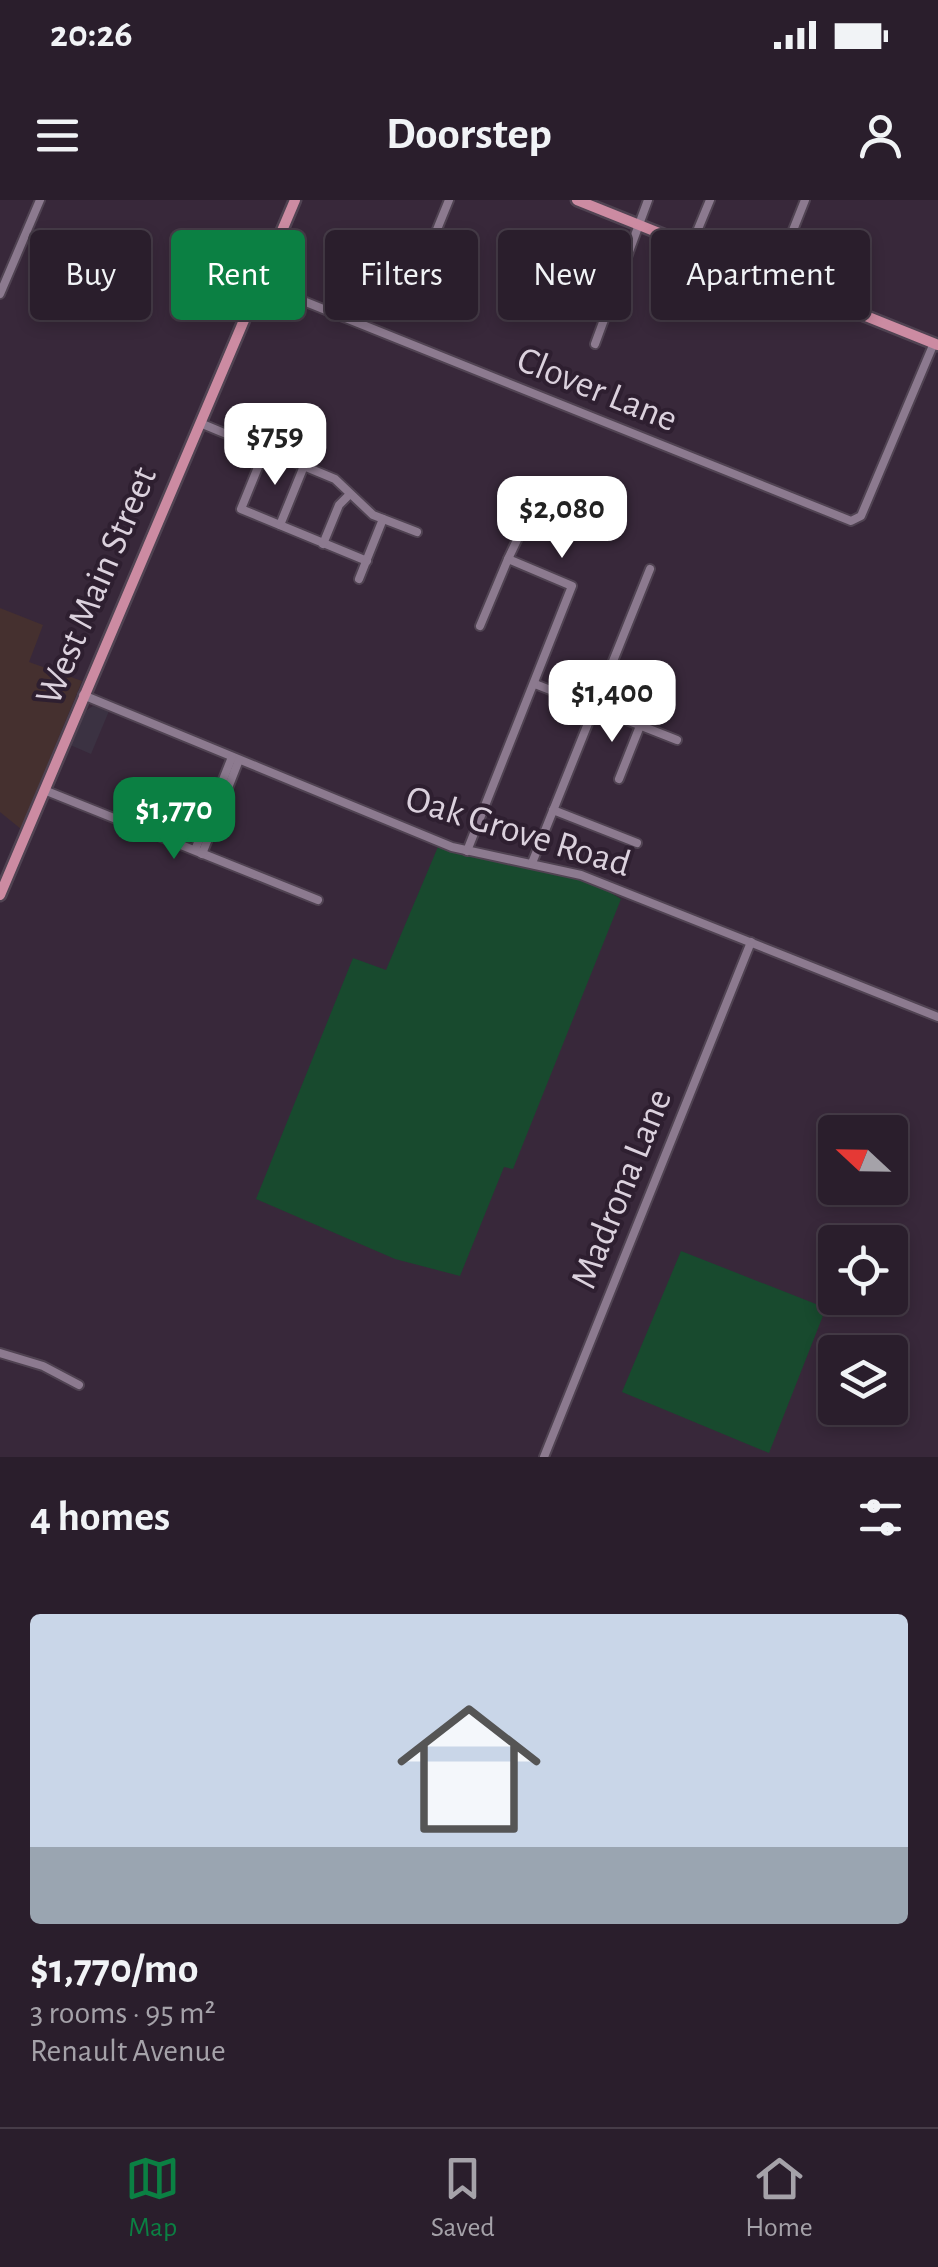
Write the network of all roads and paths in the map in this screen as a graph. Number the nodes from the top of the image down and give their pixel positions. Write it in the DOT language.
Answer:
graph roads {
  1 [pos="40,200"];
  2 [pos="295,200"];
  3 [pos="450,200"];
  4 [pos="577,200"];
  5 [pos="648,200"];
  6 [pos="710,200"];
  7 [pos="806,200"];
  8 [pos="638,225"];
  9 [pos="283,230"];
  10 [pos="438,230"];
  11 [pos="651,230"];
  12 [pos="698,230"];
  13 [pos="794,230"];
  14 [pos="0,294"];
  15 [pos="305,302"];
  16 [pos="870,317"];
  17 [pos="245,320"];
  18 [pos="596,344"];
  19 [pos="936,344"];
  20 [pos="200,423"];
  21 [pos="265,450"];
  22 [pos="304,466"];
  23 [pos="350,494"];
  24 [pos="384,518"];
  25 [pos="526,521"];
  26 [pos="280,525"];
  27 [pos="417,532"];
  28 [pos="323,544"];
  29 [pos="508,559"];
  30 [pos="366,562"];
  31 [pos="650,570"];
  32 [pos="359,579"];
  33 [pos="480,626"];
  34 [pos="535,684"];
  35 [pos="83,696"];
  36 [pos="596,708"];
  37 [pos="640,726"];
  38 [pos="677,740"];
  39 [pos="235,759"];
  40 [pos="619,779"];
  41 [pos="44,790"];
  42 [pos="553,810"];
  43 [pos="637,843"];
  44 [pos="199,852"];
  45 [pos="467,852"];
  46 [pos="532,863"];
  47 [pos="0,895"];
  48 [pos="318,900"];
  49 [pos="751,942"];
  50 [pos="938,1017"];
  51 [pos="0,1353"];
  52 [pos="80,1385"];
  53 [pos="544,1457"];
  1 -- 14 [label="street"];
  2 -- 9 [label="main road"];
  3 -- 10 [label="street"];
  4 -- 8 [label="main road"];
  5 -- 8 [label="street"];
  6 -- 12 [label="street"];
  7 -- 13 [label="street"];
  8 -- 11 [label="main road"];
  8 -- 18 [label="street"];
  15 -- 19 [label="street, Clover Lane"];
  16 -- 19 [label="main road"];
  17 -- 20 [label="main road, West Main Street"];
  20 -- 21 [label="street"];
  20 -- 35 [label="main road, West Main Street"];
  21 -- 22 [label="street"];
  21 -- 26 [label="street"];
  22 -- 23 [label="street"];
  22 -- 26 [label="street"];
  23 -- 24 [label="street"];
  23 -- 28 [label="street"];
  24 -- 27 [label="street"];
  24 -- 30 [label="street"];
  25 -- 29 [label="street"];
  26 -- 28 [label="street"];
  28 -- 30 [label="street"];
  29 -- 33 [label="street"];
  29 -- 34 [label="street"];
  30 -- 32 [label="street"];
  31 -- 36 [label="street"];
  34 -- 36 [label="street"];
  34 -- 45 [label="street"];
  35 -- 39 [label="street, Oak Grove Road"];
  35 -- 41 [label="main road, West Main Street"];
  36 -- 37 [label="street"];
  36 -- 42 [label="street"];
  37 -- 38 [label="street"];
  37 -- 40 [label="street"];
  39 -- 44 [label="street"];
  39 -- 45 [label="street, Oak Grove Road"];
  41 -- 44 [label="street"];
  41 -- 47 [label="main road, West Main Street"];
  42 -- 43 [label="street"];
  42 -- 46 [label="street"];
  44 -- 48 [label="street"];
  45 -- 46 [label="street, Oak Grove Road"];
  46 -- 49 [label="street, Oak Grove Road"];
  49 -- 50 [label="street, Oak Grove Road"];
  49 -- 53 [label="street, Madrona Lane"];
  51 -- 52 [label="street"];
}
